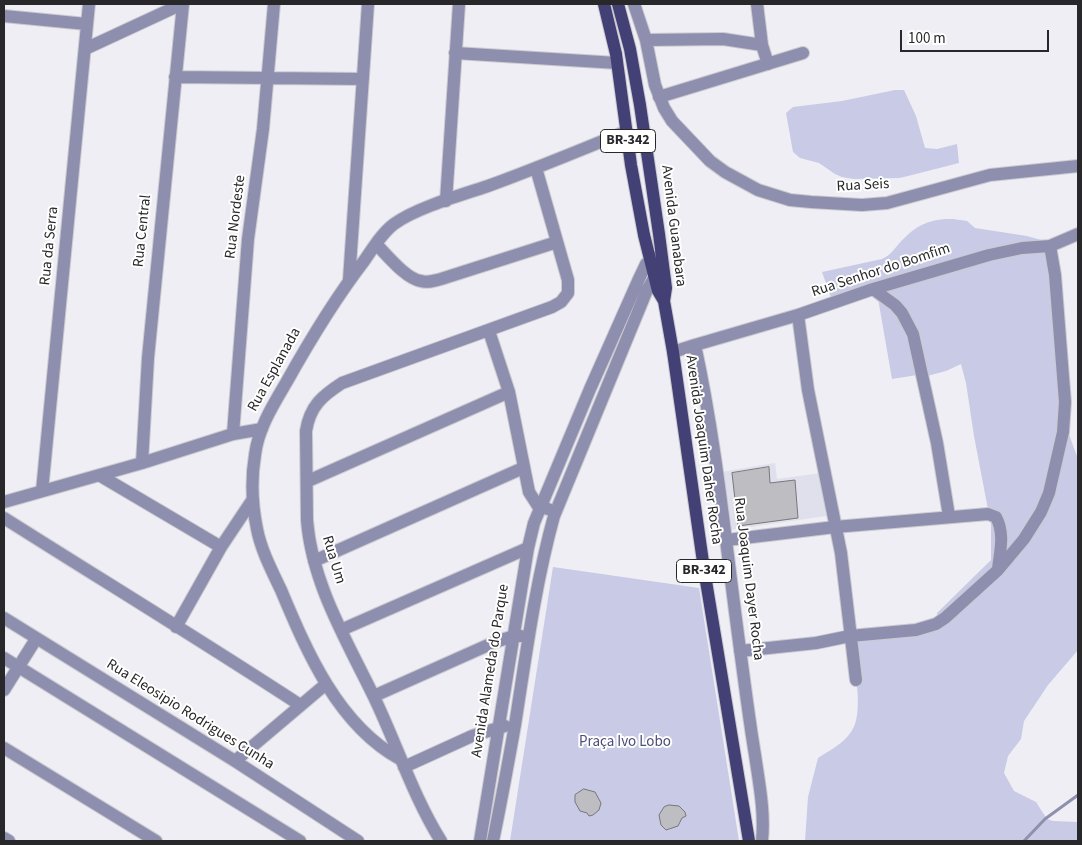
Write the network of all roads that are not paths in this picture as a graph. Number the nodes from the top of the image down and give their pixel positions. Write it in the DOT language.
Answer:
graph roads {
  1 [pos="89,4"];
  2 [pos="183,4"];
  3 [pos="274,4"];
  4 [pos="368,4"];
  5 [pos="459,4"];
  6 [pos="604,4"];
  7 [pos="618,4"];
  8 [pos="634,4"];
  9 [pos="757,4"];
  10 [pos="4,19"];
  11 [pos="86,24"];
  12 [pos="646,40"];
  13 [pos="762,45"];
  14 [pos="85,49"];
  15 [pos="455,53"];
  16 [pos="803,53"];
  17 [pos="617,63"];
  18 [pos="768,64"];
  19 [pos="176,77"];
  20 [pos="267,79"];
  21 [pos="363,79"];
  22 [pos="659,97"];
  23 [pos="627,131"];
  24 [pos="1078,166"];
  25 [pos="536,168"];
  26 [pos="446,201"];
  27 [pos="1078,234"];
  28 [pos="557,242"];
  29 [pos="376,244"];
  30 [pos="1050,246"];
  31 [pos="661,254"];
  32 [pos="650,261"];
  33 [pos="659,276"];
  34 [pos="349,280"];
  35 [pos="873,289"];
  36 [pos="664,301"];
  37 [pos="798,315"];
  38 [pos="489,331"];
  39 [pos="695,346"];
  40 [pos="673,352"];
  41 [pos="509,392"];
  42 [pos="262,429"];
  43 [pos="233,434"];
  44 [pos="142,463"];
  45 [pos="523,468"];
  46 [pos="99,474"];
  47 [pos="308,481"];
  48 [pos="42,491"];
  49 [pos="253,499"];
  50 [pos="4,502"];
  51 [pos="540,507"];
  52 [pos="556,511"];
  53 [pos="949,516"];
  54 [pos="4,518"];
  55 [pos="835,528"];
  56 [pos="726,540"];
  57 [pos="221,547"];
  58 [pos="528,548"];
  59 [pos="314,561"];
  60 [pos="998,570"];
  61 [pos="4,618"];
  62 [pos="176,627"];
  63 [pos="341,630"];
  64 [pos="514,636"];
  65 [pos="528,636"];
  66 [pos="850,636"];
  67 [pos="36,639"];
  68 [pos="740,651"];
  69 [pos="4,658"];
  70 [pos="18,666"];
  71 [pos="856,680"];
  72 [pos="326,684"];
  73 [pos="4,690"];
  74 [pos="374,696"];
  75 [pos="300,704"];
  76 [pos="514,725"];
  77 [pos="499,727"];
  78 [pos="390,732"];
  79 [pos="375,742"];
  80 [pos="4,748"];
  81 [pos="235,761"];
  82 [pos="402,763"];
  83 [pos="4,838"];
  84 [pos="9,841"];
  85 [pos="156,841"];
  86 [pos="300,841"];
  87 [pos="358,841"];
  88 [pos="441,841"];
  89 [pos="480,841"];
  90 [pos="493,841"];
  91 [pos="749,841"];
  92 [pos="762,841"];
  1 -- 11 [label="street, Rua da Serra"];
  2 -- 14 [label="street"];
  2 -- 19 [label="street, Rua Central"];
  3 -- 20 [label="street, Rua Nordeste"];
  4 -- 21 [label="street"];
  5 -- 15 [label="street"];
  6 -- 17 [label="main road, Avenida Guanabara / BR-342"];
  7 -- 31 [label="main road, Avenida Guanabara / BR-342"];
  8 -- 12 [label="street, Rua Seis"];
  9 -- 13 [label="street"];
  10 -- 11 [label="street"];
  11 -- 14 [label="street, Rua da Serra"];
  12 -- 13 [label="street"];
  12 -- 22 [label="street, Rua Seis"];
  13 -- 18 [label="street"];
  14 -- 48 [label="street, Rua da Serra"];
  15 -- 17 [label="street"];
  15 -- 26 [label="street"];
  16 -- 18 [label="street"];
  17 -- 23 [label="main road, Avenida Guanabara / BR-342"];
  18 -- 22 [label="street"];
  19 -- 20 [label="street"];
  19 -- 44 [label="street, Rua Central"];
  20 -- 21 [label="street"];
  20 -- 43 [label="street, Rua Nordeste"];
  21 -- 34 [label="street"];
  22 -- 24 [label="street, Rua Seis"];
  23 -- 25 [label="street, Rua Esplanada"];
  23 -- 32 [label="main road, Avenida Guanabara / BR-342"];
  25 -- 26 [label="street, Rua Esplanada"];
  25 -- 28 [label="street"];
  26 -- 29 [label="street, Rua Esplanada"];
  27 -- 30 [label="street, Rua Senhor do Bomfim"];
  28 -- 29 [label="street"];
  28 -- 38 [label="street, Rua Um"];
  29 -- 34 [label="street, Rua Esplanada"];
  30 -- 35 [label="street, Rua Senhor do Bomfim"];
  30 -- 60 [label="street"];
  31 -- 32 [label="street, Avenida Alameda do Parque"];
  31 -- 33 [label="main road, Avenida Guanabara / BR-342"];
  32 -- 33 [label="main road, Avenida Guanabara / BR-342"];
  32 -- 51 [label="street, Avenida Alameda do Parque"];
  33 -- 36 [label="main road, Avenida Guanabara / BR-342"];
  33 -- 52 [label="street, Avenida Alameda do Parque"];
  34 -- 42 [label="street, Rua Esplanada"];
  35 -- 37 [label="street, Rua Senhor do Bomfim"];
  35 -- 53 [label="street"];
  36 -- 40 [label="main road, Avenida Joaquim Daher Rocha / BR-342"];
  37 -- 39 [label="street, Rua Senhor do Bomfim"];
  37 -- 55 [label="street"];
  38 -- 41 [label="street"];
  38 -- 47 [label="street, Rua Um"];
  39 -- 40 [label="street"];
  39 -- 56 [label="street, Rua Joaquim Dayer Rocha"];
  40 -- 91 [label="main road, Avenida Joaquim Daher Rocha / BR-342"];
  41 -- 45 [label="street"];
  41 -- 47 [label="street"];
  42 -- 43 [label="street"];
  42 -- 49 [label="street, Rua Esplanada"];
  43 -- 44 [label="street"];
  44 -- 46 [label="street"];
  45 -- 51 [label="street"];
  45 -- 59 [label="street"];
  46 -- 48 [label="street"];
  46 -- 57 [label="street"];
  47 -- 59 [label="street, Rua Um"];
  48 -- 50 [label="street"];
  49 -- 57 [label="street"];
  49 -- 72 [label="street, Rua Esplanada"];
  51 -- 52 [label="street"];
  51 -- 58 [label="street, Avenida Alameda do Parque"];
  52 -- 65 [label="street, Avenida Alameda do Parque"];
  53 -- 55 [label="street"];
  53 -- 60 [label="street"];
  54 -- 62 [label="street"];
  55 -- 56 [label="street"];
  55 -- 66 [label="street"];
  56 -- 68 [label="street, Rua Joaquim Dayer Rocha"];
  57 -- 62 [label="street"];
  58 -- 63 [label="street"];
  58 -- 64 [label="street, Avenida Alameda do Parque"];
  59 -- 63 [label="street, Rua Um"];
  60 -- 66 [label="street"];
  61 -- 67 [label="street, Rua Eleosipio Rodrigues Cunha"];
  62 -- 75 [label="street"];
  63 -- 74 [label="street, Rua Um"];
  64 -- 65 [label="street"];
  64 -- 74 [label="street"];
  64 -- 77 [label="street, Avenida Alameda do Parque"];
  65 -- 76 [label="street, Avenida Alameda do Parque"];
  66 -- 68 [label="street"];
  66 -- 71 [label="street"];
  67 -- 70 [label="street"];
  67 -- 81 [label="street, Rua Eleosipio Rodrigues Cunha"];
  68 -- 92 [label="street, Rua Joaquim Dayer Rocha"];
  69 -- 70 [label="street"];
  70 -- 73 [label="street"];
  70 -- 86 [label="street"];
  72 -- 75 [label="street"];
  72 -- 79 [label="street, Rua Esplanada"];
  74 -- 78 [label="street, Rua Um"];
  75 -- 81 [label="street"];
  76 -- 77 [label="street"];
  76 -- 90 [label="street, Avenida Alameda do Parque"];
  77 -- 82 [label="street"];
  77 -- 89 [label="street, Avenida Alameda do Parque"];
  78 -- 79 [label="street"];
  78 -- 82 [label="street, Rua Um"];
  79 -- 82 [label="street, Rua Esplanada"];
  80 -- 85 [label="street"];
  81 -- 87 [label="street, Rua Eleosipio Rodrigues Cunha"];
  82 -- 88 [label="street, Rua Um"];
  83 -- 84 [label="street"];
}
